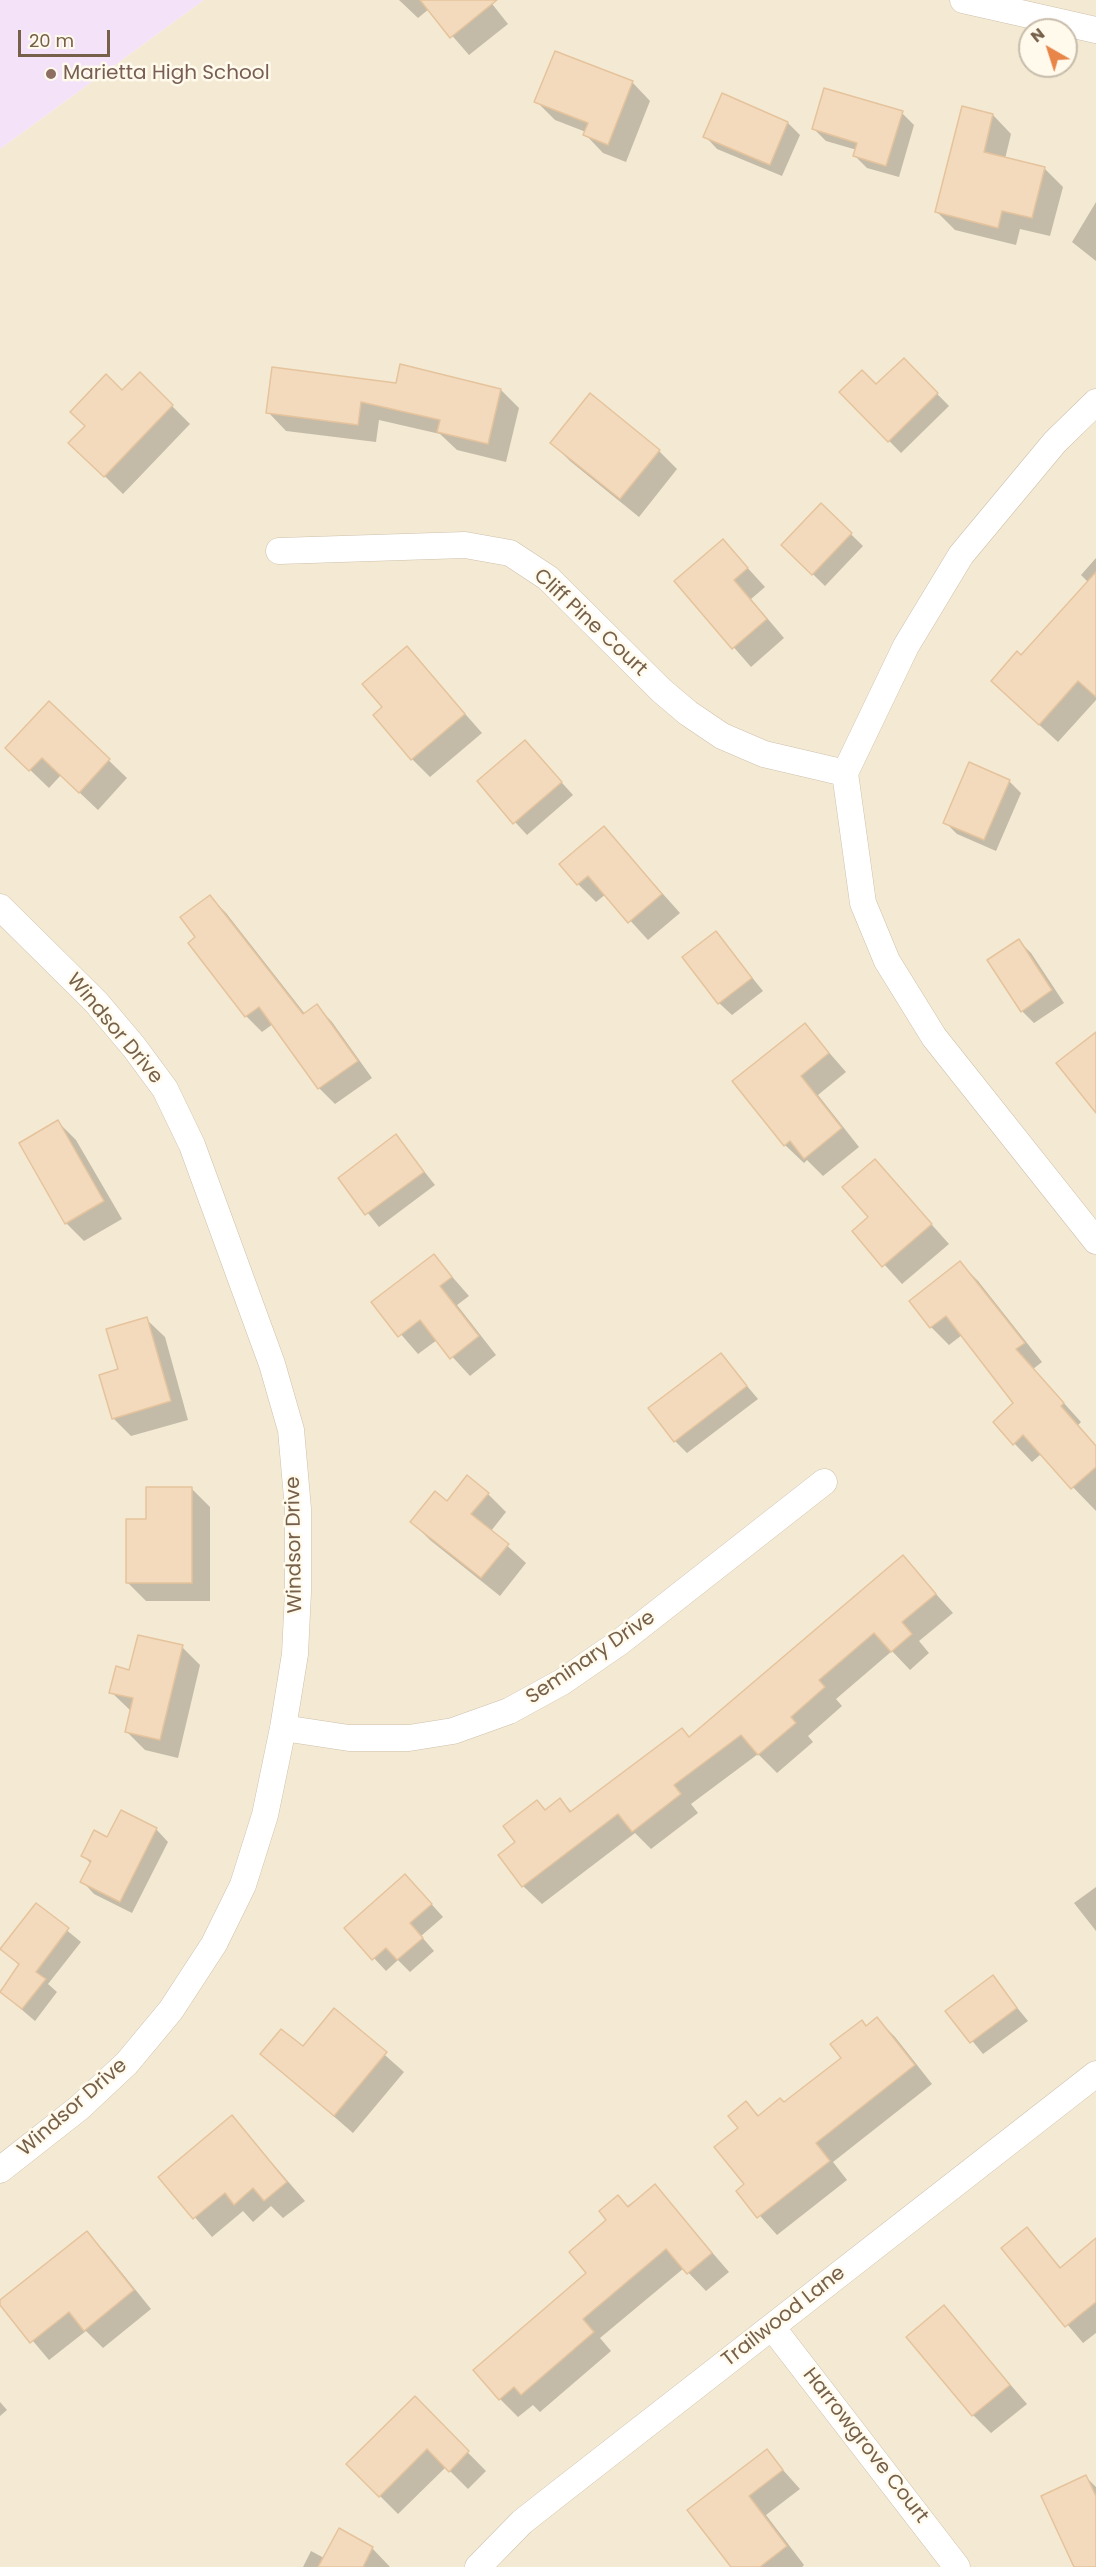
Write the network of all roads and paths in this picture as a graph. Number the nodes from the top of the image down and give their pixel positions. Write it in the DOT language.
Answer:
graph roads {
  1 [pos="963,0"];
  2 [pos="1096,30"];
  3 [pos="1096,402"];
  4 [pos="279,551"];
  5 [pos="845,773"];
  6 [pos="0,907"];
  7 [pos="1096,1241"];
  8 [pos="824,1482"];
  9 [pos="283,1728"];
  10 [pos="1096,2074"];
  11 [pos="0,2170"];
  12 [pos="772,2327"];
  13 [pos="478,2567"];
  14 [pos="957,2567"];
  1 -- 2 [label="street"];
  3 -- 5 [label="street"];
  4 -- 5 [label="street, Cliff Pine Court"];
  5 -- 7 [label="street"];
  6 -- 9 [label="street, Windsor Drive"];
  8 -- 9 [label="street, Seminary Drive"];
  9 -- 11 [label="street, Windsor Drive"];
  10 -- 12 [label="street, Trailwood Lane"];
  12 -- 13 [label="street, Trailwood Lane"];
  12 -- 14 [label="street, Harrowgrove Court"];
}
